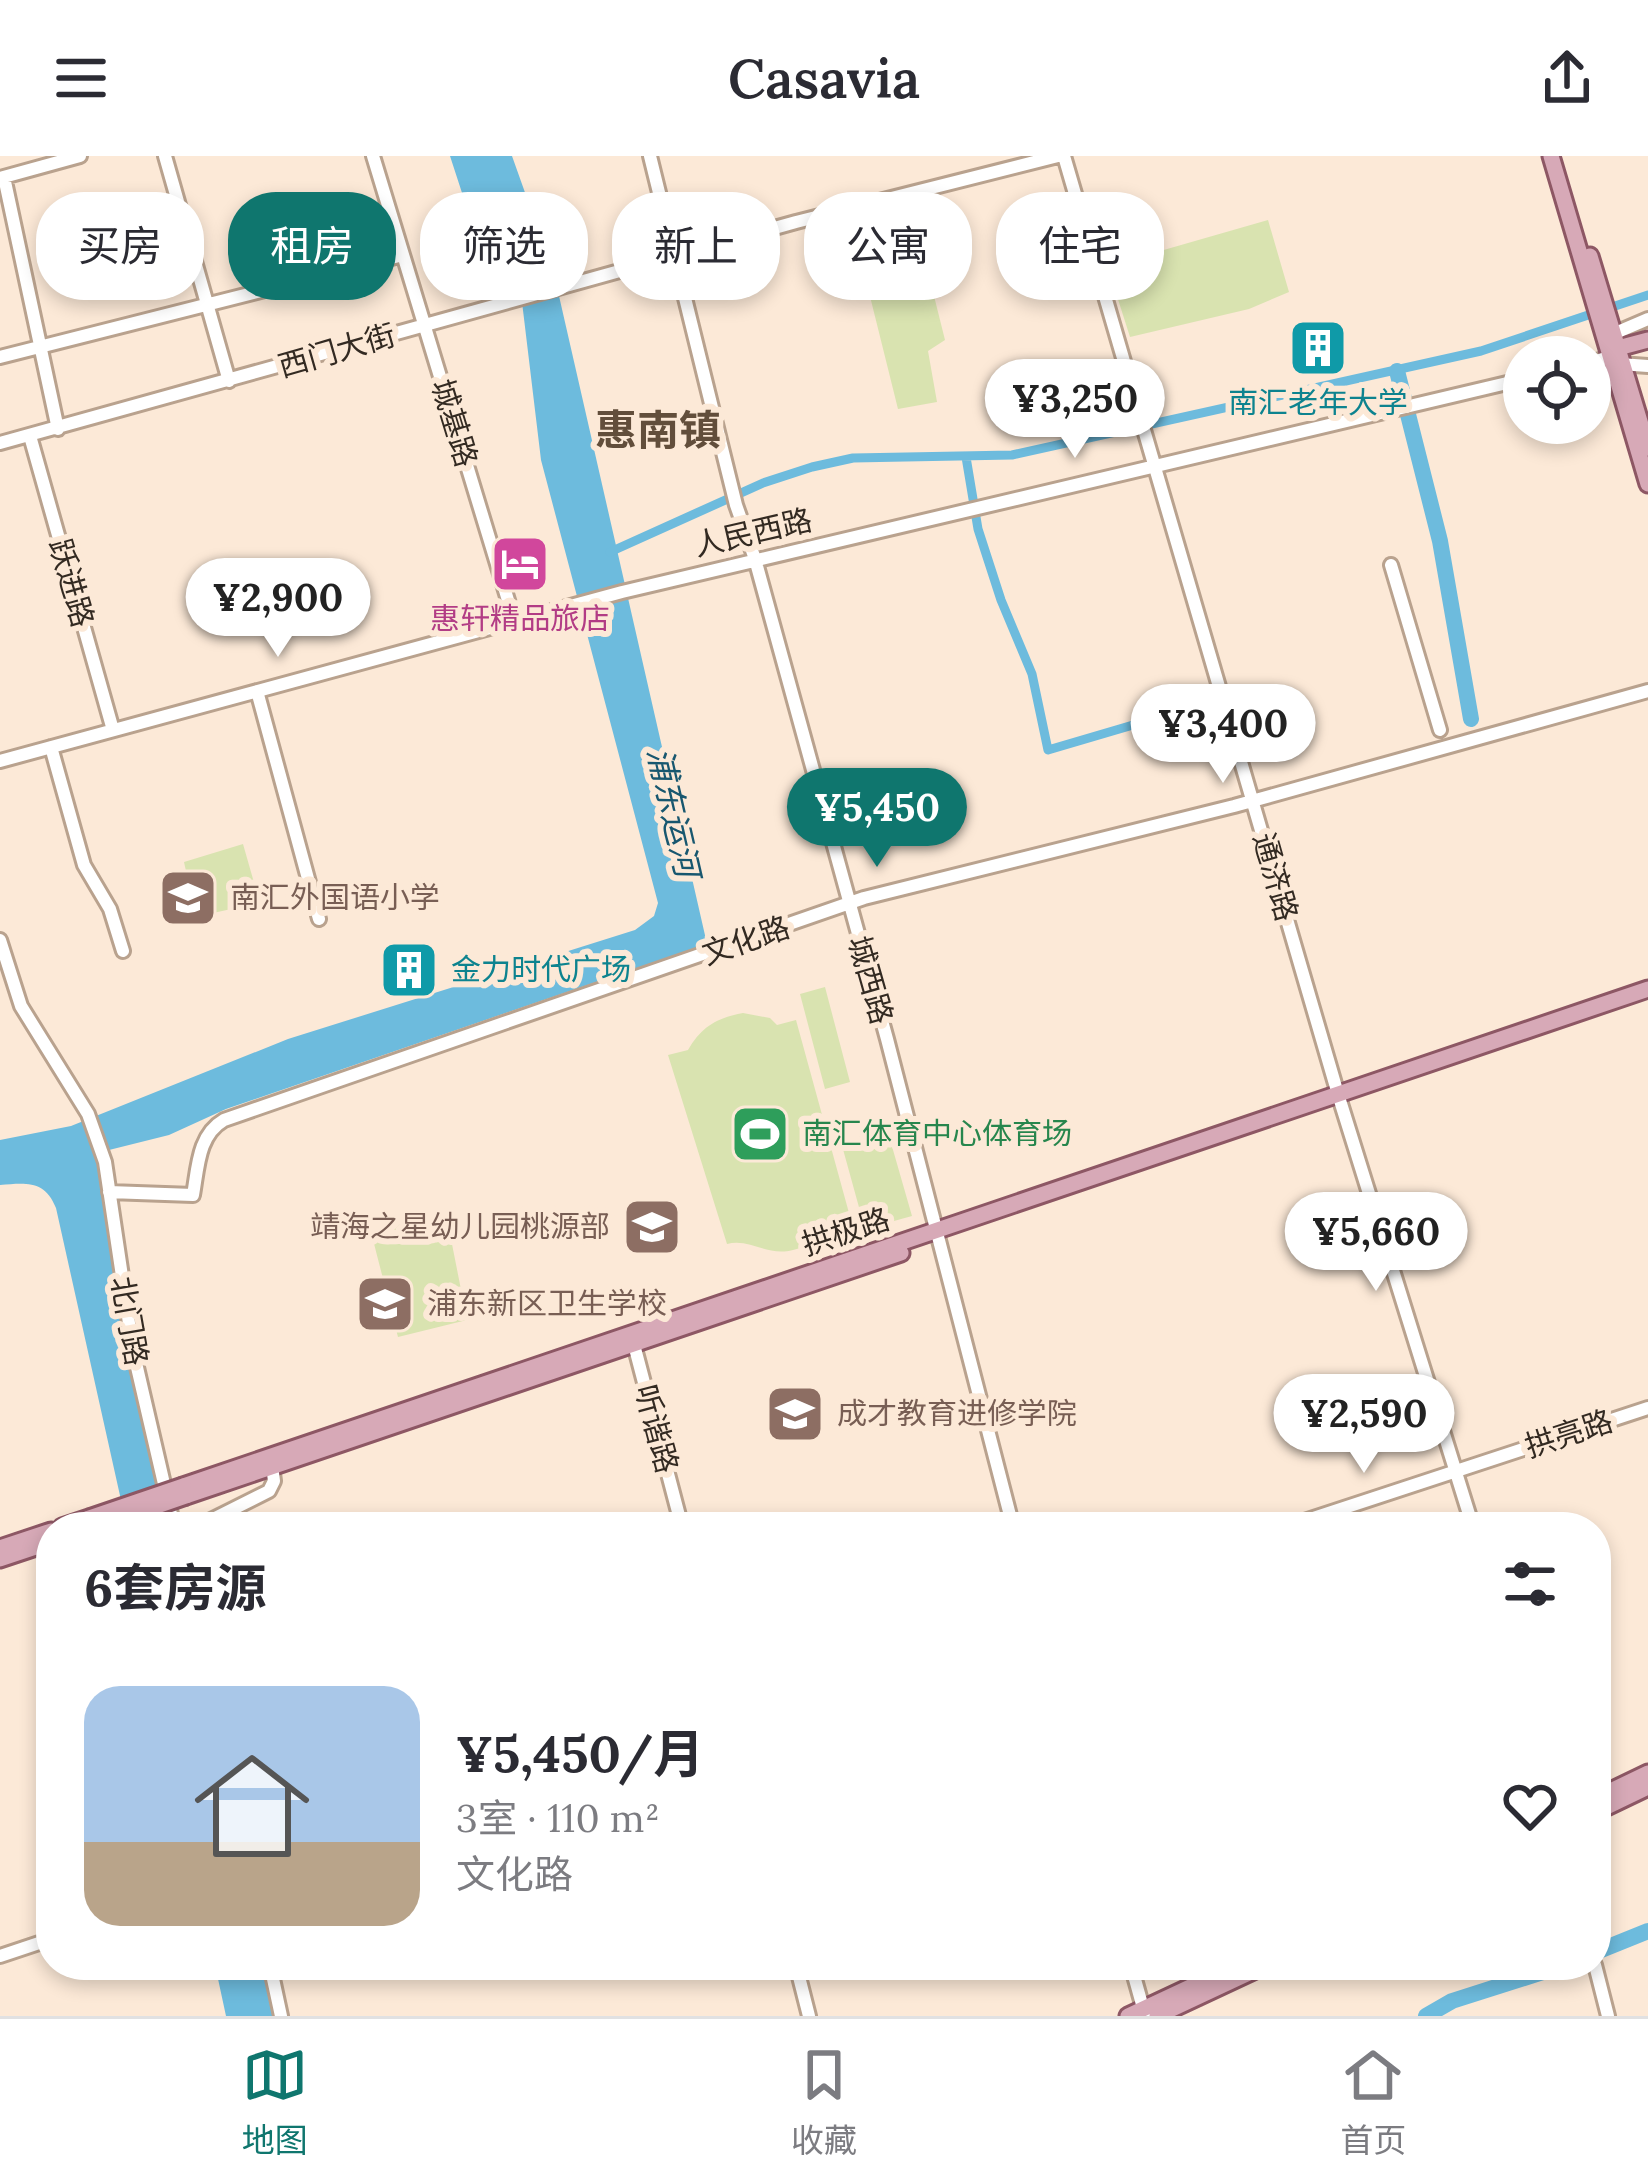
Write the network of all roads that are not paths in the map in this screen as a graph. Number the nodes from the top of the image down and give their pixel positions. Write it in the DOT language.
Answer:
graph roads {
  1 [pos="80,156"];
  2 [pos="165,156"];
  3 [pos="373,156"];
  4 [pos="650,156"];
  5 [pos="1061,156"];
  6 [pos="1551,156"];
  7 [pos="1561,156"];
  8 [pos="2,178"];
  9 [pos="659,192"];
  10 [pos="780,228"];
  11 [pos="403,255"];
  12 [pos="612,272"];
  13 [pos="685,300"];
  14 [pos="209,305"];
  15 [pos="1600,307"];
  16 [pos="1648,320"];
  17 [pos="425,325"];
  18 [pos="1648,340"];
  19 [pos="39,346"];
  20 [pos="1648,351"];
  21 [pos="1617,353"];
  22 [pos="1611,355"];
  23 [pos="0,357"];
  24 [pos="1648,366"];
  25 [pos="229,382"];
  26 [pos="1503,383"];
  27 [pos="58,428"];
  28 [pos="30,436"];
  29 [pos="0,443"];
  30 [pos="1648,448"];
  31 [pos="1155,465"];
  32 [pos="1648,484"];
  33 [pos="754,559"];
  34 [pos="1391,566"];
  35 [pos="514,620"];
  36 [pos="257,691"];
  37 [pos="1648,691"];
  38 [pos="112,730"];
  39 [pos="1440,730"];
  40 [pos="51,747"];
  41 [pos="0,761"];
  42 [pos="1253,801"];
  43 [pos="848,904"];
  44 [pos="319,919"];
  45 [pos="0,940"];
  46 [pos="123,951"];
  47 [pos="1648,989"];
  48 [pos="1648,1000"];
  49 [pos="1339,1099"];
  50 [pos="110,1192"];
  51 [pos="936,1236"];
  52 [pos="633,1338"];
  53 [pos="1648,1408"];
  54 [pos="272,1466"];
  55 [pos="1457,1471"];
  56 [pos="184,1491"];
  57 [pos="122,1512"];
  58 [pos="171,1512"];
  59 [pos="228,1512"];
  60 [pos="678,1512"];
  61 [pos="1009,1512"];
  62 [pos="1332,1512"];
  63 [pos="1469,1512"];
  64 [pos="36,1536"];
  65 [pos="36,1547"];
  66 [pos="0,1548"];
  67 [pos="0,1559"];
  68 [pos="1648,1773"];
  69 [pos="1648,1787"];
  70 [pos="1611,1791"];
  71 [pos="1611,1806"];
  72 [pos="36,1944"];
  73 [pos="4,1955"];
  74 [pos="273,1980"];
  75 [pos="800,1980"];
  76 [pos="1135,1980"];
  77 [pos="1208,1980"];
  78 [pos="1228,1980"];
  79 [pos="1599,1980"];
  80 [pos="1143,2014"];
  81 [pos="281,2016"];
  82 [pos="809,2016"];
  83 [pos="1608,2016"];
  1 -- 8 [label="street"];
  2 -- 14 [label="street"];
  3 -- 11 [label="street, 城基路"];
  4 -- 9 [label="street, 城西路"];
  5 -- 10 [label="street, 西门大街"];
  5 -- 31 [label="street, 通济路"];
  6 -- 15 [label="main road"];
  7 -- 15 [label="main road"];
  8 -- 19 [label="street"];
  11 -- 14 [label="street"];
  11 -- 17 [label="street, 城基路"];
  12 -- 17 [label="street, 西门大街"];
  13 -- 33 [label="street, 城西路"];
  14 -- 19 [label="street"];
  14 -- 25 [label="street"];
  15 -- 21 [label="main road"];
  16 -- 21 [label="street"];
  17 -- 25 [label="street, 西门大街"];
  17 -- 35 [label="street, 城基路"];
  18 -- 21 [label="main road"];
  19 -- 23 [label="street"];
  19 -- 27 [label="street"];
  20 -- 21 [label="main road"];
  21 -- 22 [label="street"];
  21 -- 24 [label="street"];
  21 -- 30 [label="main road"];
  21 -- 32 [label="main road"];
  25 -- 27 [label="street, 西门大街"];
  26 -- 31 [label="street, 人民西路"];
  27 -- 28 [label="street, 西门大街"];
  28 -- 29 [label="street, 西门大街"];
  28 -- 38 [label="street, 跃进路"];
  31 -- 33 [label="street, 人民西路"];
  31 -- 42 [label="street, 通济路"];
  33 -- 35 [label="street, 人民西路"];
  33 -- 43 [label="street, 城西路"];
  34 -- 39 [label="street"];
  35 -- 36 [label="street, 人民西路"];
  36 -- 38 [label="street, 人民西路"];
  36 -- 44 [label="street"];
  37 -- 42 [label="street, 文化路"];
  38 -- 40 [label="street, 人民西路"];
  40 -- 41 [label="street, 人民西路"];
  40 -- 46 [label="street"];
  42 -- 43 [label="street, 文化路"];
  42 -- 49 [label="street, 通济路"];
  43 -- 50 [label="street, 文化路"];
  43 -- 51 [label="street, 城西路"];
  45 -- 50 [label="street, 北门路"];
  47 -- 49 [label="main road, 拱极路"];
  48 -- 49 [label="main road, 拱极路"];
  49 -- 51 [label="main road, 拱极路"];
  49 -- 55 [label="street, 通济路"];
  50 -- 58 [label="street, 北门路"];
  51 -- 52 [label="main road, 拱极路"];
  51 -- 61 [label="street, 城西路"];
  52 -- 54 [label="main road, 拱极路"];
  52 -- 56 [label="main road, 拱极路"];
  52 -- 60 [label="street, 听谐路"];
  53 -- 55 [label="street, 拱亮路"];
  54 -- 56 [label="main road, 拱极路"];
  54 -- 59 [label="street"];
  55 -- 62 [label="street, 拱亮路"];
  55 -- 63 [label="street, 通济路"];
  56 -- 57 [label="main road, 拱极路, bridge"];
  64 -- 66 [label="main road"];
  65 -- 67 [label="main road"];
  68 -- 70 [label="main road"];
  69 -- 71 [label="main road"];
  72 -- 73 [label="street"];
  74 -- 81 [label="street"];
  75 -- 82 [label="street"];
  76 -- 80 [label="street"];
  77 -- 80 [label="main road"];
  78 -- 80 [label="main road"];
  79 -- 83 [label="street"];
}
